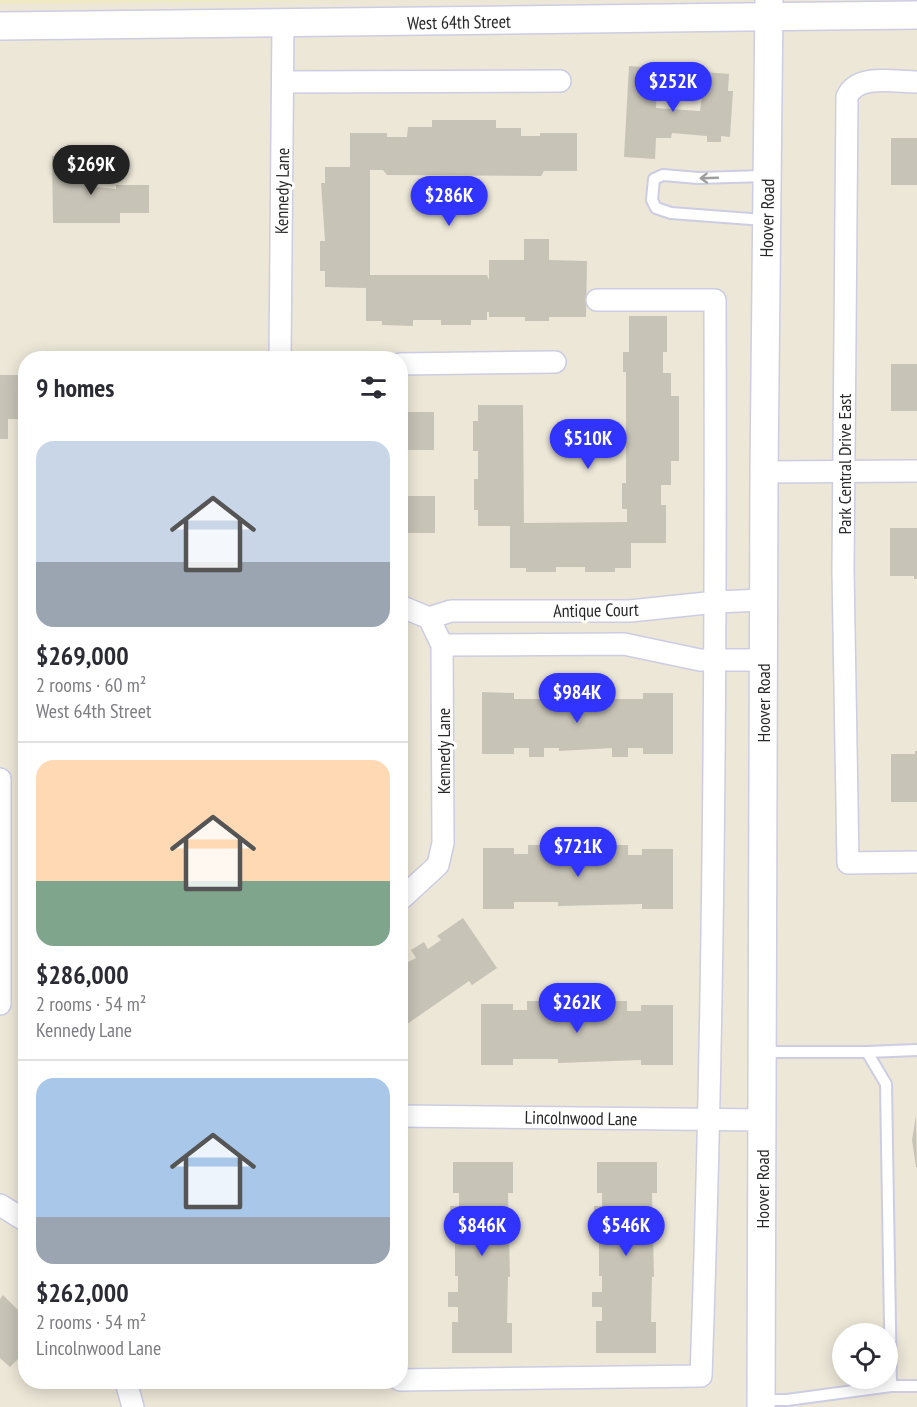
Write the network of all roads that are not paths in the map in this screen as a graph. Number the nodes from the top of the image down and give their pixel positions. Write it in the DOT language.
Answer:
graph roads {
  1 [pos="769,9"];
  2 [pos="917,15"];
  3 [pos="283,23"];
  4 [pos="0,26"];
  5 [pos="560,81"];
  6 [pos="283,82"];
  7 [pos="917,82"];
  8 [pos="767,176"];
  9 [pos="767,220"];
  10 [pos="597,300"];
  11 [pos="280,351"];
  12 [pos="555,362"];
  13 [pos="408,364"];
  14 [pos="844,471"];
  15 [pos="917,471"];
  16 [pos="764,472"];
  17 [pos="764,600"];
  18 [pos="716,602"];
  19 [pos="408,609"];
  20 [pos="429,618"];
  21 [pos="442,645"];
  22 [pos="714,660"];
  23 [pos="764,660"];
  24 [pos="0,779"];
  25 [pos="917,862"];
  26 [pos="408,893"];
  27 [pos="0,1004"];
  28 [pos="917,1050"];
  29 [pos="762,1052"];
  30 [pos="867,1052"];
  31 [pos="408,1116"];
  32 [pos="710,1119"];
  33 [pos="762,1120"];
  34 [pos="0,1205"];
  35 [pos="18,1216"];
  36 [pos="890,1323"];
  37 [pos="408,1380"];
  38 [pos="898,1386"];
  39 [pos="917,1386"];
  40 [pos="128,1389"];
  41 [pos="869,1389"];
  42 [pos="761,1404"];
  43 [pos="132,1407"];
  1 -- 2 [label="street, West 64th Street"];
  1 -- 3 [label="street, West 64th Street"];
  1 -- 8 [label="street, Hoover Road"];
  3 -- 4 [label="street, West 64th Street"];
  3 -- 6 [label="street, Kennedy Lane"];
  5 -- 6 [label="street"];
  6 -- 11 [label="street, Kennedy Lane"];
  7 -- 14 [label="street, Park Central Drive East"];
  8 -- 9 [label="street, Hoover Road"];
  8 -- 9 [label="lane, one-way"];
  9 -- 16 [label="street, Hoover Road"];
  10 -- 18 [label="street"];
  12 -- 13 [label="street"];
  14 -- 15 [label="street"];
  14 -- 16 [label="street"];
  14 -- 25 [label="street, Park Central Drive East"];
  16 -- 17 [label="street, Hoover Road"];
  17 -- 18 [label="street, Antique Court"];
  17 -- 23 [label="street, Hoover Road"];
  18 -- 20 [label="street, Antique Court"];
  18 -- 22 [label="street"];
  19 -- 20 [label="street"];
  20 -- 21 [label="street, Kennedy Lane"];
  21 -- 22 [label="street, Antique Court"];
  21 -- 26 [label="street, Kennedy Lane"];
  22 -- 23 [label="street, Antique Court"];
  22 -- 32 [label="street"];
  23 -- 29 [label="street, Hoover Road"];
  24 -- 27 [label="street"];
  28 -- 30 [label="lane"];
  29 -- 30 [label="lane"];
  29 -- 33 [label="street, Hoover Road"];
  30 -- 36 [label="lane"];
  31 -- 32 [label="street, Lincolnwood Lane"];
  32 -- 33 [label="street, Lincolnwood Lane"];
  32 -- 37 [label="street"];
  33 -- 42 [label="street, Hoover Road"];
  34 -- 35 [label="street"];
  38 -- 39 [label="lane"];
  40 -- 43 [label="street"];
  41 -- 42 [label="lane"];
}
